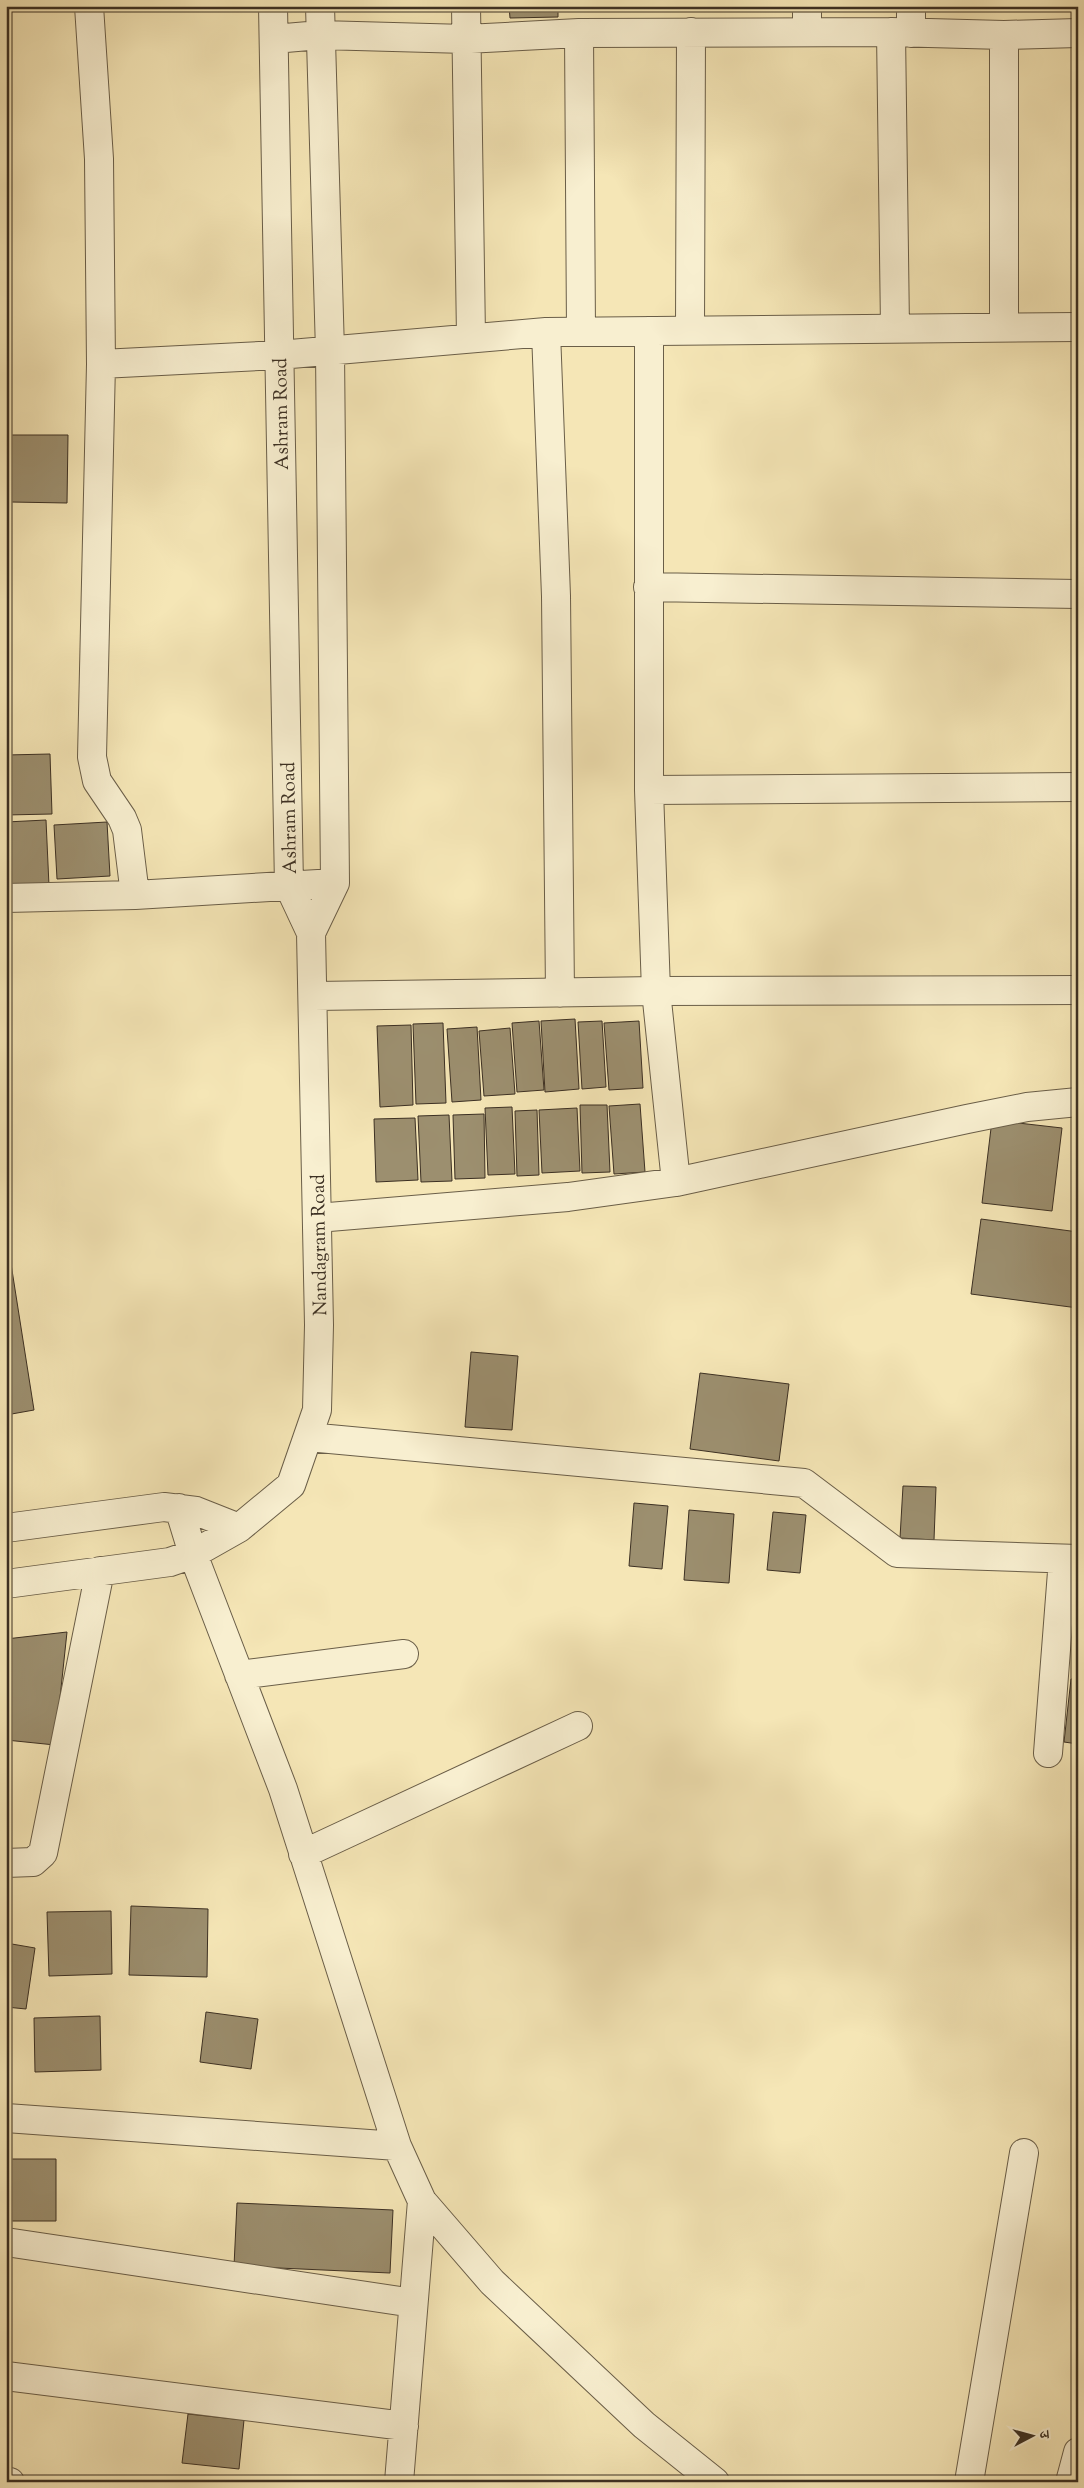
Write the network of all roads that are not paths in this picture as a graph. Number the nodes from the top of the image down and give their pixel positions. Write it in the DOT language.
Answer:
graph roads {
  1 [pos="88,6"];
  2 [pos="273,6"];
  3 [pos="320,6"];
  4 [pos="466,6"];
  5 [pos="807,19"];
  6 [pos="904,24"];
  7 [pos="691,32"];
  8 [pos="578,33"];
  9 [pos="1078,33"];
  10 [pos="320,35"];
  11 [pos="1004,35"];
  12 [pos="274,39"];
  13 [pos="466,39"];
  14 [pos="1004,327"];
  15 [pos="1078,327"];
  16 [pos="895,328"];
  17 [pos="690,330"];
  18 [pos="582,331"];
  19 [pos="649,331"];
  20 [pos="546,332"];
  21 [pos="471,337"];
  22 [pos="330,351"];
  23 [pos="278,356"];
  24 [pos="101,364"];
  25 [pos="648,587"];
  26 [pos="1078,594"];
  27 [pos="1078,787"];
  28 [pos="649,790"];
  29 [pos="335,883"];
  30 [pos="289,886"];
  31 [pos="135,895"];
  32 [pos="6,898"];
  33 [pos="312,933"];
  34 [pos="1078,990"];
  35 [pos="656,991"];
  36 [pos="560,993"];
  37 [pos="314,996"];
  38 [pos="1078,1102"];
  39 [pos="676,1182"];
  40 [pos="317,1218"];
  41 [pos="308,1436"];
  42 [pos="179,1508"];
  43 [pos="6,1528"];
  44 [pos="239,1528"];
  45 [pos="193,1554"];
  46 [pos="1070,1559"];
  47 [pos="100,1571"];
  48 [pos="6,1584"];
  49 [pos="404,1654"];
  50 [pos="239,1675"];
  51 [pos="578,1726"];
  52 [pos="1048,1753"];
  53 [pos="303,1854"];
  54 [pos="6,1863"];
  55 [pos="6,2118"];
  56 [pos="397,2146"];
  57 [pos="1024,2153"];
  58 [pos="422,2201"];
  59 [pos="6,2242"];
  60 [pos="414,2303"];
  61 [pos="6,2376"];
  62 [pos="404,2426"];
  63 [pos="1078,2452"];
  64 [pos="6,2481"];
  65 [pos="10,2482"];
  66 [pos="400,2482"];
  67 [pos="715,2482"];
  68 [pos="969,2482"];
  69 [pos="1070,2482"];
  1 -- 24 [label="street"];
  2 -- 12 [label="street, Ashram Road"];
  3 -- 10 [label="street"];
  4 -- 13 [label="street"];
  5 -- 6 [label="street"];
  5 -- 7 [label="street"];
  6 -- 11 [label="street"];
  6 -- 16 [label="street"];
  7 -- 8 [label="street"];
  7 -- 17 [label="street"];
  8 -- 13 [label="street"];
  8 -- 18 [label="street"];
  9 -- 11 [label="street"];
  10 -- 12 [label="street"];
  10 -- 13 [label="street"];
  10 -- 22 [label="street"];
  11 -- 14 [label="street"];
  12 -- 23 [label="street, Ashram Road"];
  13 -- 21 [label="street"];
  14 -- 15 [label="street"];
  14 -- 16 [label="street"];
  16 -- 17 [label="street"];
  17 -- 19 [label="street"];
  18 -- 19 [label="street"];
  18 -- 20 [label="street"];
  19 -- 25 [label="street"];
  20 -- 21 [label="street"];
  20 -- 36 [label="street"];
  21 -- 22 [label="street"];
  22 -- 23 [label="street"];
  22 -- 29 [label="street"];
  23 -- 24 [label="street"];
  23 -- 30 [label="street, Ashram Road"];
  24 -- 31 [label="street"];
  25 -- 26 [label="street"];
  25 -- 28 [label="street"];
  27 -- 28 [label="street"];
  28 -- 35 [label="street"];
  29 -- 30 [label="street"];
  29 -- 33 [label="street"];
  30 -- 31 [label="street"];
  30 -- 33 [label="street, Ashram Road"];
  31 -- 32 [label="street"];
  33 -- 37 [label="street, Nandagram Road"];
  34 -- 35 [label="street"];
  35 -- 36 [label="street"];
  35 -- 39 [label="street"];
  36 -- 37 [label="street"];
  37 -- 40 [label="street, Nandagram Road"];
  38 -- 39 [label="street"];
  39 -- 40 [label="street"];
  40 -- 41 [label="street, Nandagram Road"];
  41 -- 44 [label="street, Nandagram Road"];
  41 -- 46 [label="street"];
  42 -- 43 [label="street"];
  42 -- 44 [label="street"];
  42 -- 45 [label="street"];
  44 -- 45 [label="street, Nandagram Road"];
  45 -- 47 [label="street, Nandagram Road"];
  45 -- 50 [label="street"];
  46 -- 52 [label="street"];
  47 -- 48 [label="street, Nandagram Road"];
  47 -- 54 [label="street"];
  49 -- 50 [label="street"];
  50 -- 53 [label="street"];
  51 -- 53 [label="street"];
  53 -- 56 [label="street"];
  55 -- 56 [label="street"];
  56 -- 58 [label="street"];
  57 -- 68 [label="street"];
  58 -- 60 [label="street"];
  58 -- 67 [label="street"];
  59 -- 60 [label="street"];
  60 -- 62 [label="street"];
  61 -- 62 [label="street"];
  62 -- 66 [label="street"];
  63 -- 69 [label="street"];
  64 -- 65 [label="street"];
}
